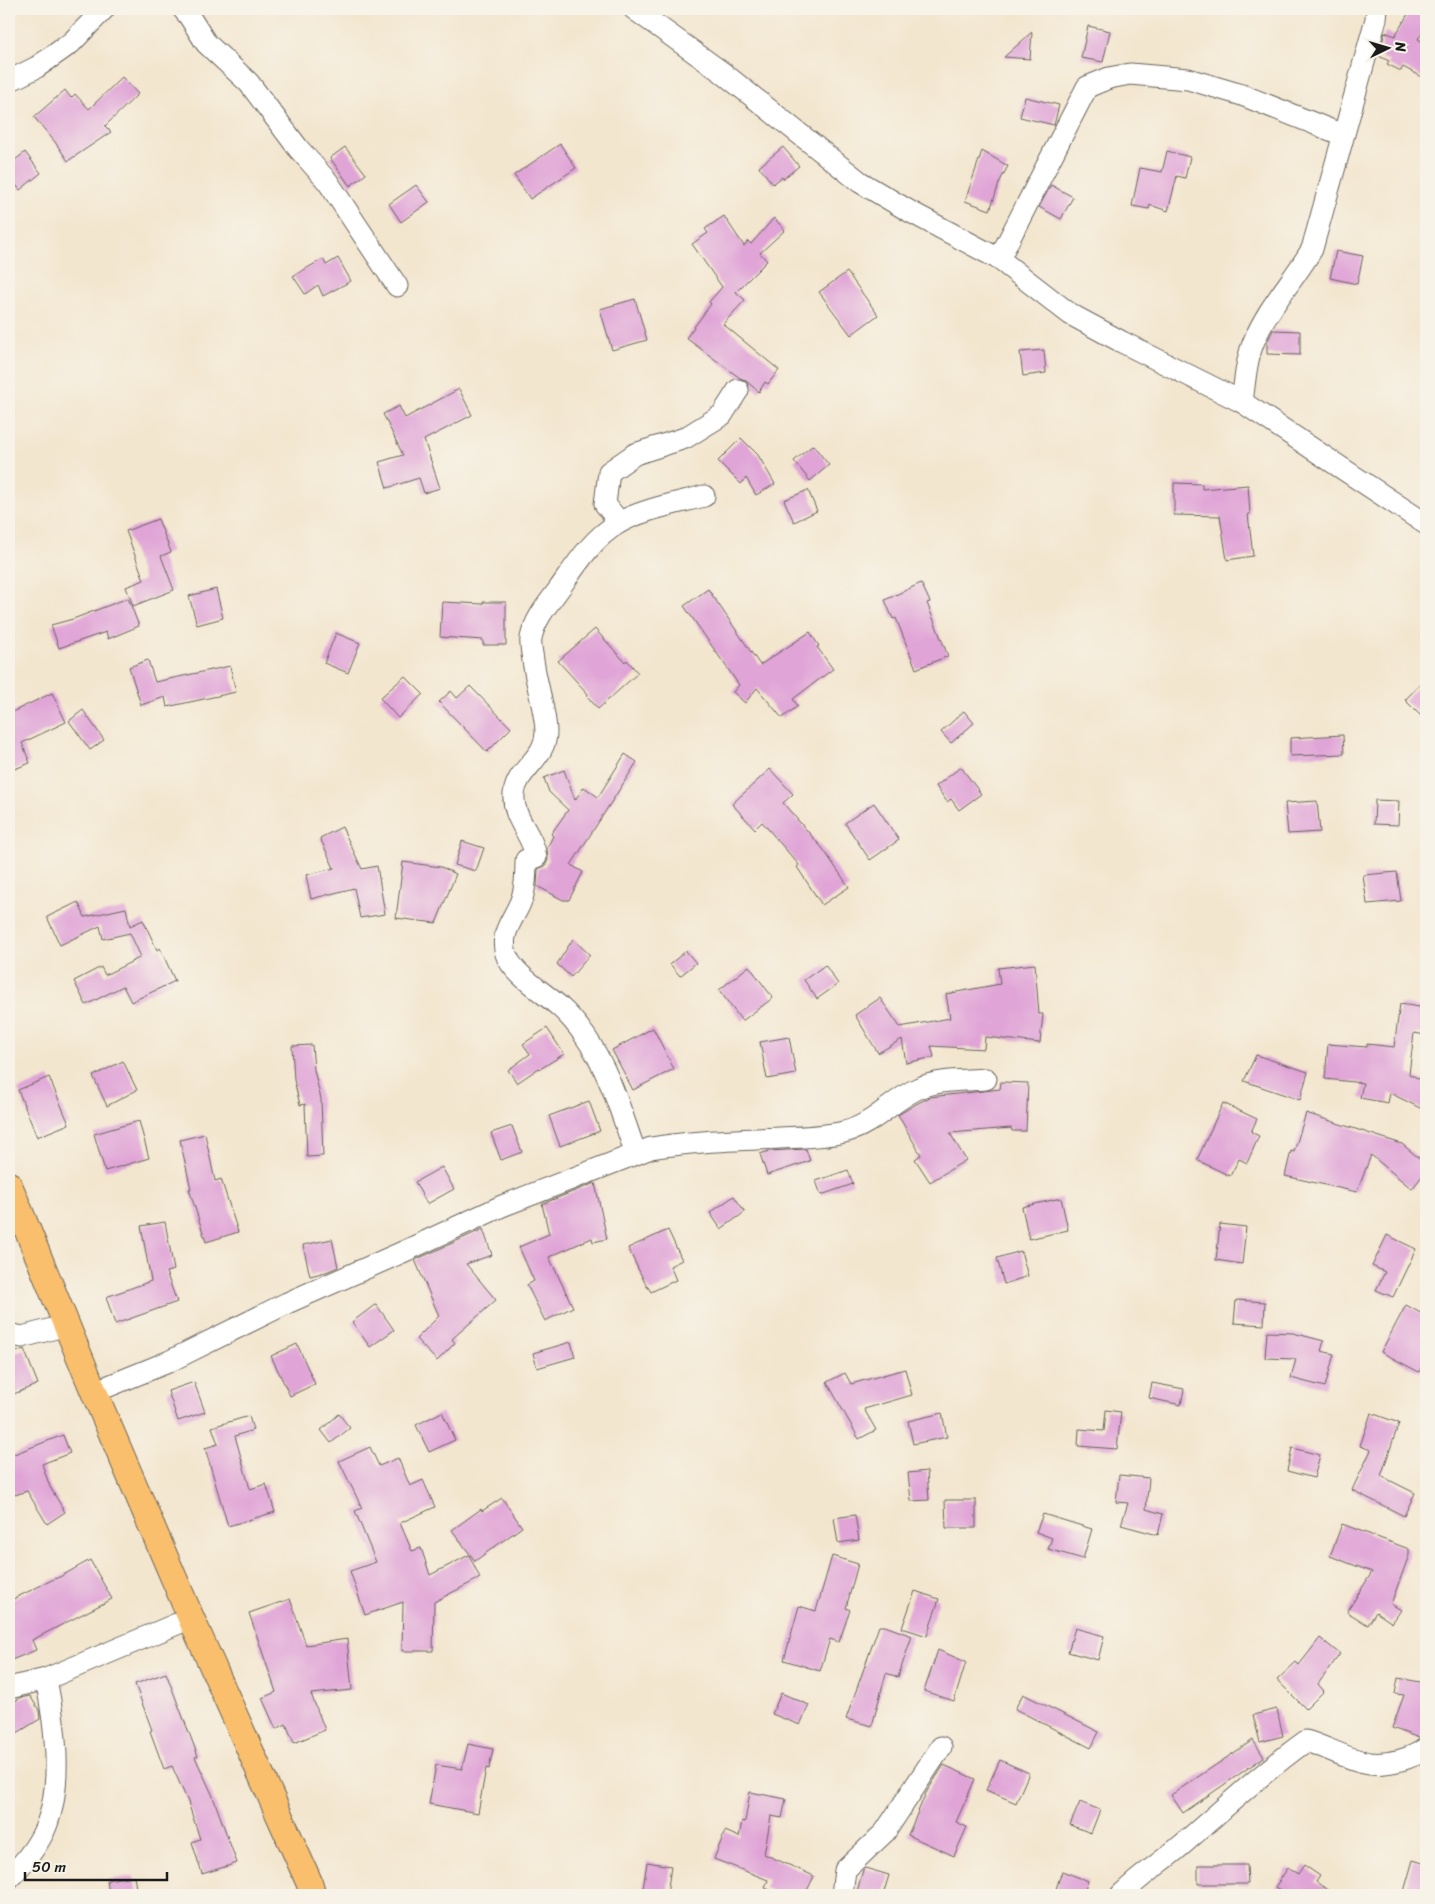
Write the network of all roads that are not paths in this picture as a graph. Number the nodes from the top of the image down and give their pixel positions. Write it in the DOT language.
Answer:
graph roads {
  1 [pos="104,9"];
  2 [pos="183,9"];
  3 [pos="634,9"];
  4 [pos="1377,9"];
  5 [pos="9,81"];
  6 [pos="1343,135"];
  7 [pos="999,259"];
  8 [pos="397,286"];
  9 [pos="738,390"];
  10 [pos="1242,402"];
  11 [pos="704,496"];
  12 [pos="619,522"];
  13 [pos="1426,524"];
  14 [pos="986,1079"];
  15 [pos="636,1154"];
  16 [pos="9,1185"];
  17 [pos="67,1326"];
  18 [pos="9,1334"];
  19 [pos="94,1392"];
  20 [pos="190,1618"];
  21 [pos="46,1679"];
  22 [pos="9,1688"];
  23 [pos="941,1747"];
  24 [pos="1426,1748"];
  25 [pos="9,1878"];
  26 [pos="313,1895"];
  27 [pos="842,1895"];
  28 [pos="1121,1895"];
  1 -- 5 [label="street"];
  2 -- 8 [label="street"];
  3 -- 7 [label="street"];
  4 -- 6 [label="street"];
  6 -- 7 [label="street"];
  6 -- 10 [label="street"];
  7 -- 10 [label="street"];
  9 -- 12 [label="street"];
  10 -- 13 [label="street"];
  11 -- 12 [label="street"];
  12 -- 15 [label="street"];
  14 -- 15 [label="street"];
  15 -- 19 [label="street"];
  16 -- 17 [label="main road"];
  17 -- 18 [label="street"];
  17 -- 19 [label="main road"];
  19 -- 20 [label="main road"];
  20 -- 21 [label="street"];
  20 -- 26 [label="main road"];
  21 -- 22 [label="street"];
  21 -- 25 [label="street"];
  23 -- 27 [label="street"];
  24 -- 28 [label="street"];
}
